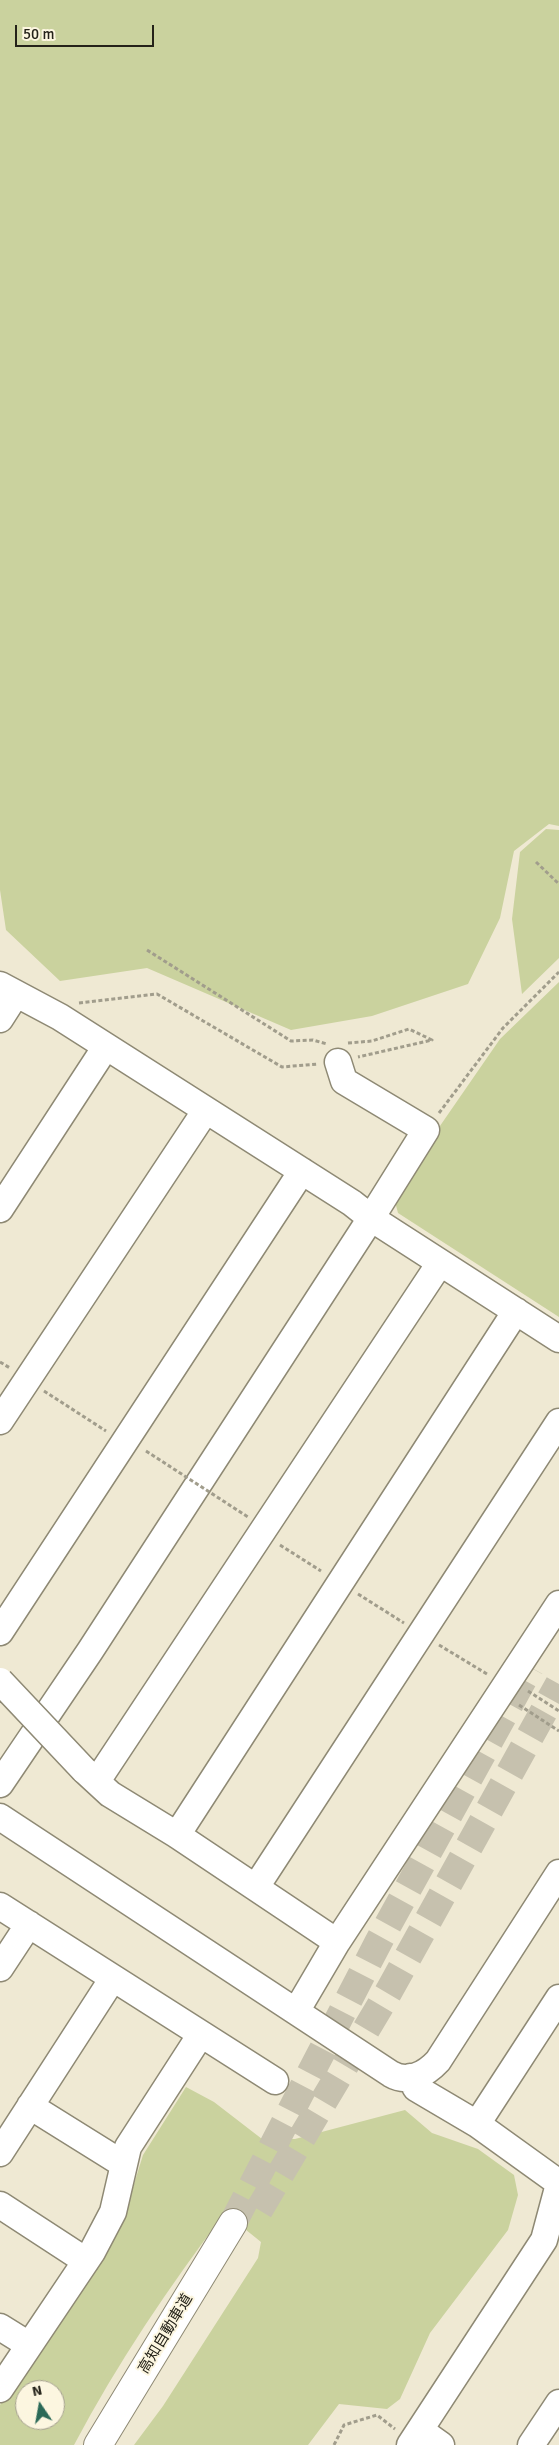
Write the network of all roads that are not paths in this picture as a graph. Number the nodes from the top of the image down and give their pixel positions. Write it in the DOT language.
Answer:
graph roads {
  1 [pos="8,990"];
  2 [pos="0,1019"];
  3 [pos="105,1048"];
  4 [pos="338,1050"];
  5 [pos="206,1110"];
  6 [pos="302,1171"];
  7 [pos="0,1209"];
  8 [pos="371,1218"];
  9 [pos="440,1263"];
  10 [pos="516,1311"];
  11 [pos="559,1339"];
  12 [pos="0,1421"];
  13 [pos="559,1422"];
  14 [pos="559,1604"];
  15 [pos="0,1632"];
  16 [pos="0,1681"];
  17 [pos="90,1776"];
  18 [pos="0,1784"];
  19 [pos="0,1817"];
  20 [pos="177,1834"];
  21 [pos="559,1874"];
  22 [pos="256,1887"];
  23 [pos="0,1906"];
  24 [pos="29,1924"];
  25 [pos="337,1942"];
  26 [pos="0,1968"];
  27 [pos="113,1978"];
  28 [pos="559,1998"];
  29 [pos="297,2010"];
  30 [pos="201,2034"];
  31 [pos="410,2077"];
  32 [pos="275,2081"];
  33 [pos="30,2106"];
  34 [pos="477,2124"];
  35 [pos="0,2153"];
  36 [pos="123,2164"];
  37 [pos="559,2184"];
  38 [pos="0,2205"];
  39 [pos="551,2245"];
  40 [pos="86,2261"];
  41 [pos="0,2327"];
  42 [pos="29,2346"];
  43 [pos="0,2389"];
  44 [pos="559,2403"];
  45 [pos="414,2439"];
  46 [pos="98,2445"];
  47 [pos="117,2445"];
  48 [pos="441,2445"];
  49 [pos="531,2445"];
  1 -- 2 [label="street"];
  1 -- 3 [label="street"];
  3 -- 5 [label="street"];
  3 -- 7 [label="street"];
  4 -- 8 [label="street"];
  5 -- 6 [label="street"];
  5 -- 12 [label="street"];
  6 -- 8 [label="street"];
  6 -- 15 [label="street"];
  8 -- 9 [label="street"];
  8 -- 18 [label="street"];
  9 -- 10 [label="street"];
  9 -- 17 [label="street"];
  10 -- 11 [label="street"];
  10 -- 20 [label="street"];
  13 -- 22 [label="street"];
  14 -- 25 [label="street"];
  16 -- 17 [label="street, bridge"];
  17 -- 20 [label="street"];
  19 -- 29 [label="street"];
  20 -- 22 [label="street"];
  21 -- 31 [label="street"];
  22 -- 25 [label="street"];
  23 -- 24 [label="street"];
  24 -- 26 [label="street"];
  24 -- 27 [label="street"];
  25 -- 29 [label="street"];
  27 -- 30 [label="street"];
  27 -- 33 [label="street"];
  28 -- 34 [label="street"];
  29 -- 31 [label="street"];
  30 -- 32 [label="street"];
  30 -- 36 [label="street"];
  31 -- 34 [label="street"];
  33 -- 35 [label="street"];
  33 -- 36 [label="street"];
  34 -- 37 [label="street"];
  36 -- 40 [label="street"];
  37 -- 39 [label="street"];
  38 -- 40 [label="street"];
  39 -- 45 [label="street"];
  40 -- 42 [label="street"];
  41 -- 42 [label="street"];
  42 -- 43 [label="street"];
  44 -- 49 [label="street"];
  45 -- 48 [label="street"];
  46 -- 47 [label="highway, 高知自動車道"];
}
